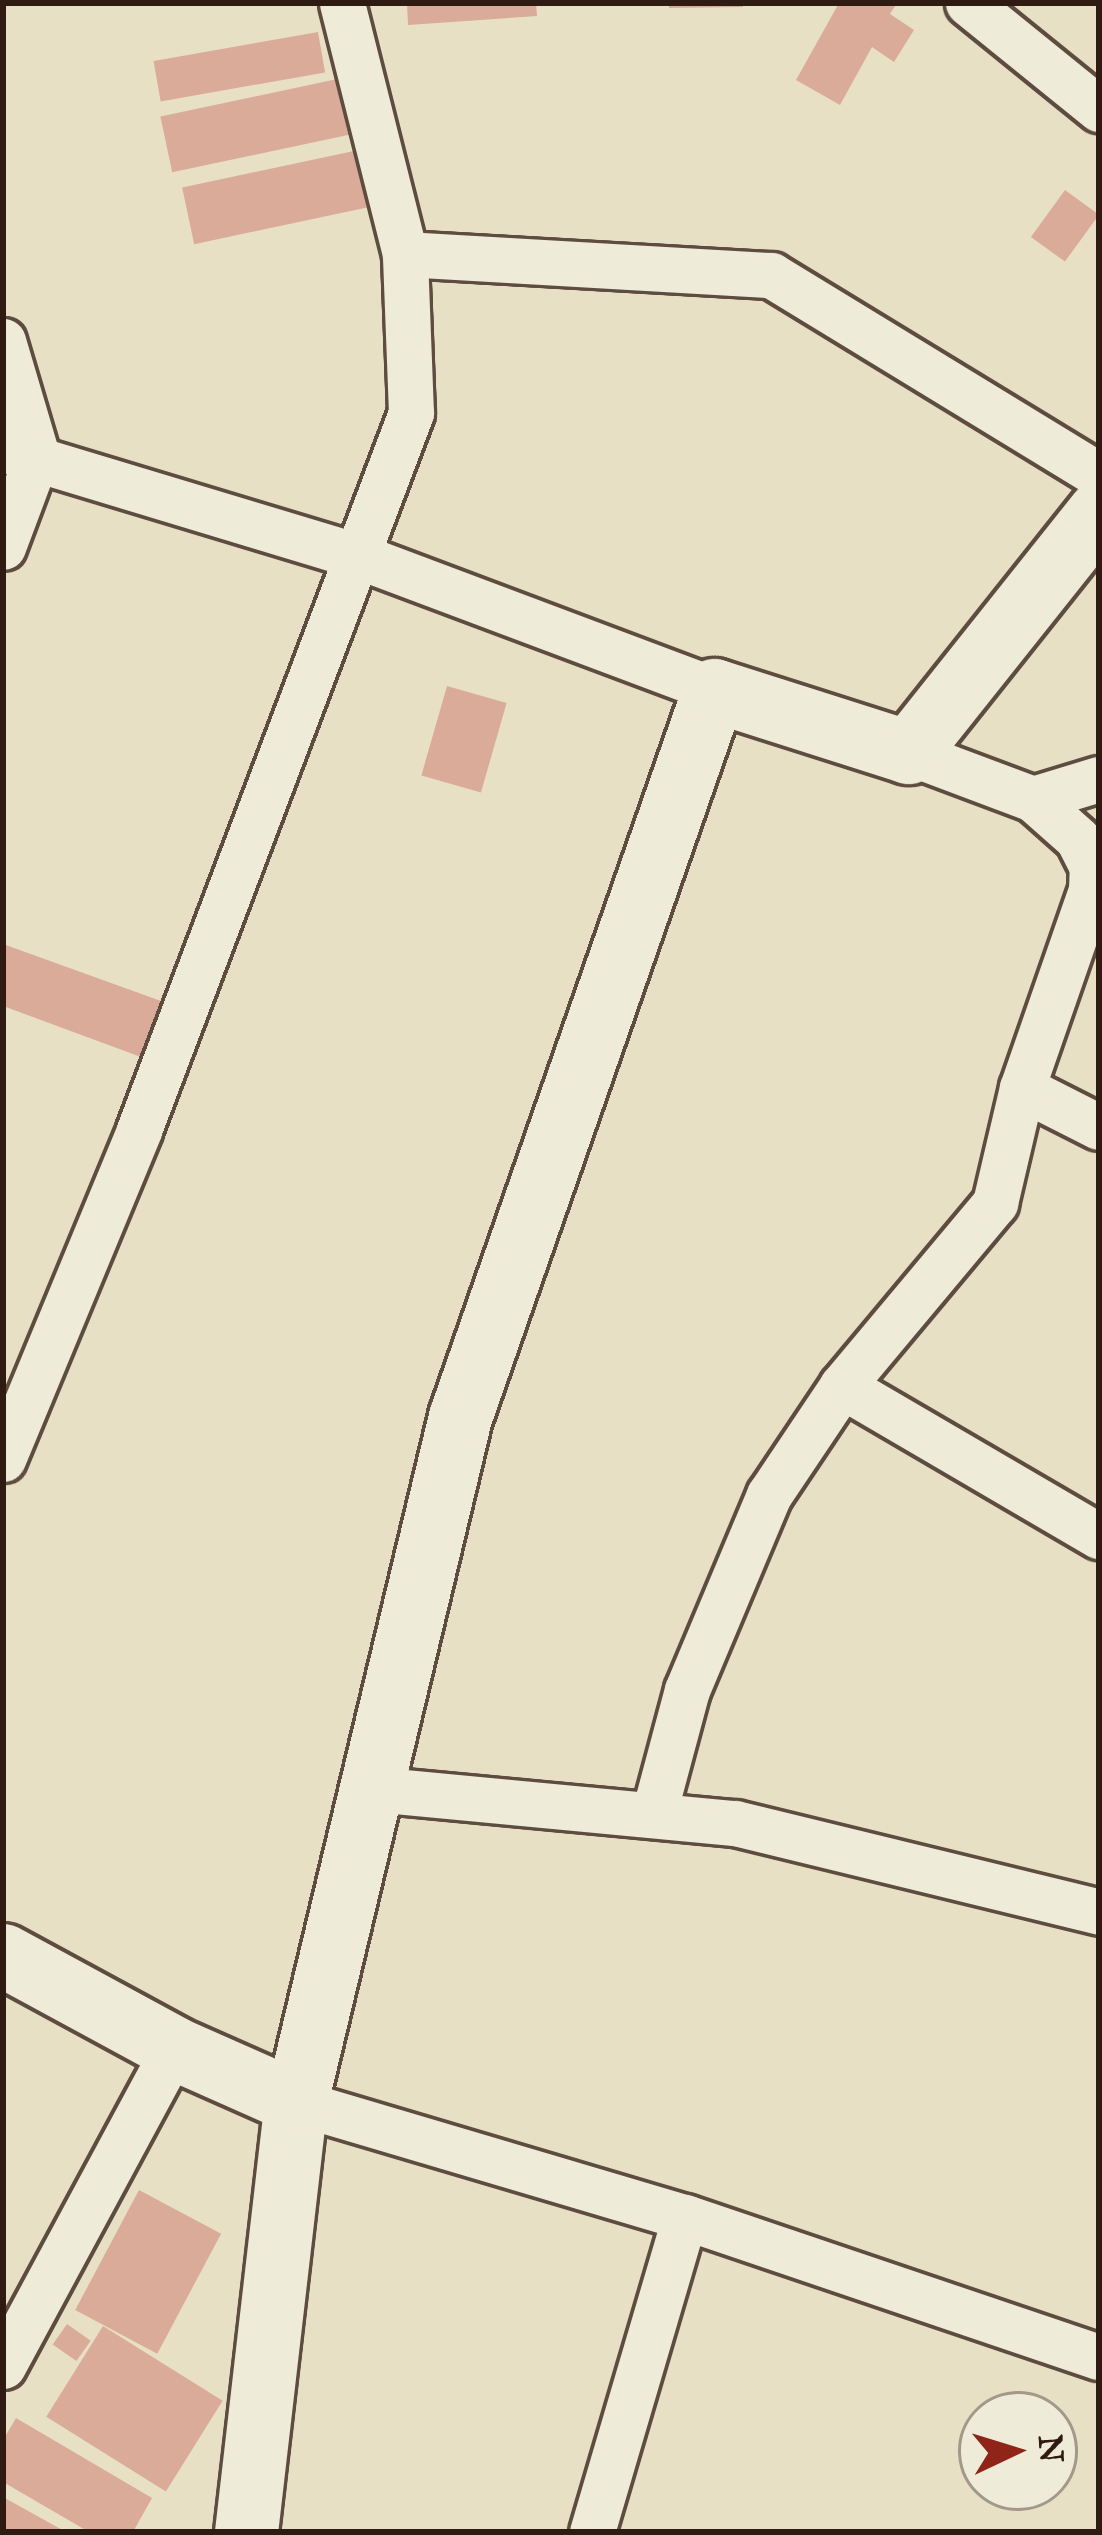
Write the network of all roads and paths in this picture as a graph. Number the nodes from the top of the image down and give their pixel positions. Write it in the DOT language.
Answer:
graph roads {
  1 [pos="342,3"];
  2 [pos="968,3"];
  3 [pos="1099,109"];
  4 [pos="405,254"];
  5 [pos="3,341"];
  6 [pos="20,453"];
  7 [pos="1099,475"];
  8 [pos="1099,512"];
  9 [pos="3,547"];
  10 [pos="361,557"];
  11 [pos="714,690"];
  12 [pos="908,752"];
  13 [pos="1099,778"];
  14 [pos="1033,799"];
  15 [pos="1022,1088"];
  16 [pos="1099,1127"];
  17 [pos="842,1386"];
  18 [pos="3,1459"];
  19 [pos="1099,1536"];
  20 [pos="373,1789"];
  21 [pos="654,1813"];
  22 [pos="1099,1912"];
  23 [pos="3,1955"];
  24 [pos="174,2048"];
  25 [pos="296,2102"];
  26 [pos="685,2217"];
  27 [pos="1099,2357"];
  28 [pos="3,2366"];
  29 [pos="246,2532"];
  30 [pos="592,2532"];
  1 -- 4 [label="street"];
  2 -- 3 [label="street"];
  4 -- 7 [label="street"];
  4 -- 10 [label="street"];
  5 -- 6 [label="street"];
  6 -- 9 [label="street"];
  6 -- 10 [label="street"];
  8 -- 12 [label="street"];
  10 -- 11 [label="street"];
  10 -- 18 [label="street"];
  11 -- 12 [label="street"];
  11 -- 20 [label="street"];
  12 -- 14 [label="street"];
  13 -- 14 [label="street"];
  14 -- 15 [label="street"];
  15 -- 16 [label="street"];
  15 -- 17 [label="street"];
  17 -- 19 [label="street"];
  17 -- 21 [label="street"];
  20 -- 21 [label="street"];
  20 -- 25 [label="street"];
  21 -- 22 [label="street"];
  23 -- 24 [label="street"];
  24 -- 25 [label="street"];
  24 -- 28 [label="street"];
  25 -- 26 [label="street"];
  25 -- 29 [label="street"];
  26 -- 27 [label="street"];
  26 -- 30 [label="street"];
}
